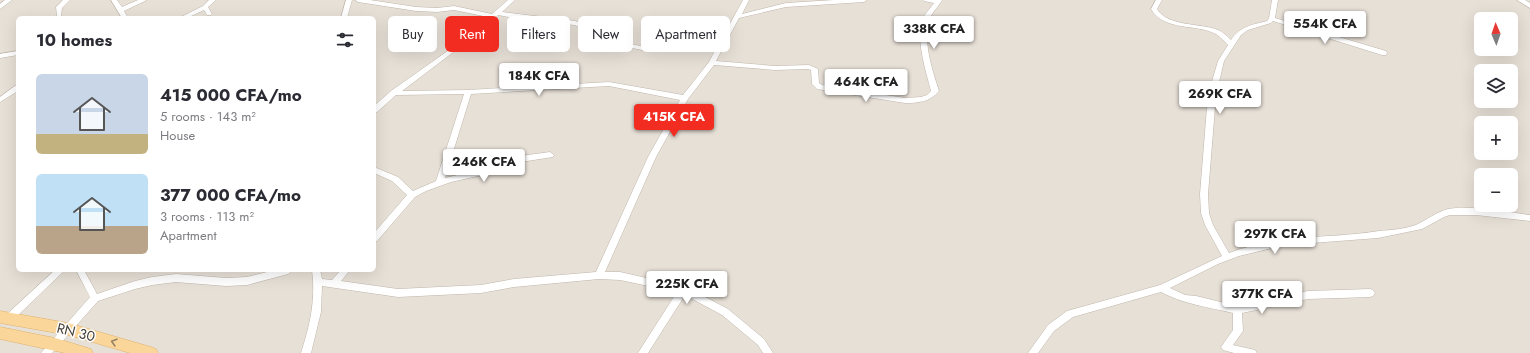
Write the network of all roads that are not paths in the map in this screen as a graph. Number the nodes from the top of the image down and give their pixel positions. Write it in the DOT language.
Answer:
graph roads {
  1 [pos="9,0"];
  2 [pos="67,0"];
  3 [pos="114,0"];
  4 [pos="144,0"];
  5 [pos="213,0"];
  6 [pos="346,0"];
  7 [pos="358,0"];
  8 [pos="512,0"];
  9 [pos="746,0"];
  10 [pos="864,0"];
  11 [pos="926,0"];
  12 [pos="1159,0"];
  13 [pos="1275,0"];
  14 [pos="1520,0"];
  15 [pos="938,1"];
  16 [pos="1530,6"];
  17 [pos="0,7"];
  18 [pos="205,8"];
  19 [pos="120,10"];
  20 [pos="209,14"];
  21 [pos="495,14"];
  22 [pos="59,15"];
  23 [pos="124,16"];
  24 [pos="187,16"];
  25 [pos="344,16"];
  26 [pos="736,17"];
  27 [pos="1272,19"];
  28 [pos="730,30"];
  29 [pos="1231,44"];
  30 [pos="641,48"];
  31 [pos="718,52"];
  32 [pos="16,53"];
  33 [pos="1384,53"];
  34 [pos="0,56"];
  35 [pos="712,63"];
  36 [pos="16,89"];
  37 [pos="468,92"];
  38 [pos="394,93"];
  39 [pos="685,98"];
  40 [pos="0,100"];
  41 [pos="376,108"];
  42 [pos="550,155"];
  43 [pos="376,171"];
  44 [pos="440,182"];
  45 [pos="412,195"];
  46 [pos="1530,218"];
  47 [pos="376,236"];
  48 [pos="1227,257"];
  49 [pos="59,272"];
  50 [pos="81,272"];
  51 [pos="281,272"];
  52 [pos="316,272"];
  53 [pos="344,272"];
  54 [pos="599,275"];
  55 [pos="319,282"];
  56 [pos="334,284"];
  57 [pos="1162,288"];
  58 [pos="683,290"];
  59 [pos="1370,293"];
  60 [pos="95,298"];
  61 [pos="1236,310"];
  62 [pos="4,317"];
  63 [pos="68,329"];
  64 [pos="0,333"];
  65 [pos="50,348"];
  66 [pos="86,353"];
  67 [pos="151,353"];
  68 [pos="306,353"];
  69 [pos="643,353"];
  70 [pos="768,353"];
  71 [pos="1033,353"];
  72 [pos="1252,353"];
  1 -- 17 [label="street"];
  2 -- 22 [label="street"];
  3 -- 19 [label="street"];
  4 -- 19 [label="street"];
  5 -- 18 [label="street"];
  6 -- 25 [label="street"];
  7 -- 21 [label="street"];
  8 -- 21 [label="street"];
  9 -- 26 [label="street"];
  10 -- 26 [label="street"];
  11 -- 15 [label="street"];
  12 -- 29 [label="street"];
  13 -- 27 [label="street"];
  14 -- 16 [label="street"];
  15 -- 35 [label="street"];
  18 -- 20 [label="street"];
  18 -- 24 [label="street"];
  19 -- 23 [label="street"];
  21 -- 30 [label="street"];
  21 -- 38 [label="street"];
  26 -- 28 [label="street"];
  27 -- 29 [label="street"];
  27 -- 33 [label="street"];
  29 -- 48 [label="street"];
  31 -- 35 [label="street"];
  32 -- 34 [label="street"];
  35 -- 39 [label="street"];
  36 -- 40 [label="street"];
  37 -- 38 [label="street"];
  37 -- 39 [label="street"];
  37 -- 44 [label="street"];
  38 -- 41 [label="street"];
  39 -- 54 [label="street"];
  42 -- 44 [label="street"];
  43 -- 45 [label="street"];
  44 -- 45 [label="street"];
  45 -- 47 [label="street"];
  46 -- 48 [label="street"];
  48 -- 57 [label="street"];
  49 -- 62 [label="street"];
  50 -- 60 [label="street"];
  51 -- 60 [label="street"];
  52 -- 55 [label="street"];
  53 -- 56 [label="street"];
  54 -- 56 [label="street"];
  54 -- 58 [label="street"];
  55 -- 56 [label="street"];
  55 -- 68 [label="street"];
  57 -- 61 [label="street"];
  57 -- 71 [label="street"];
  58 -- 69 [label="street"];
  58 -- 70 [label="street"];
  59 -- 61 [label="street"];
  60 -- 63 [label="street"];
  61 -- 72 [label="street"];
  62 -- 63 [label="main road, RN 30 / RN 30"];
  63 -- 65 [label="street"];
  67 -- 63 [label="main road, RN 30 / RN 30, one-way"];
  64 -- 65 [label="main road, RN 30"];
  65 -- 66 [label="main road, RN 30"];
}
